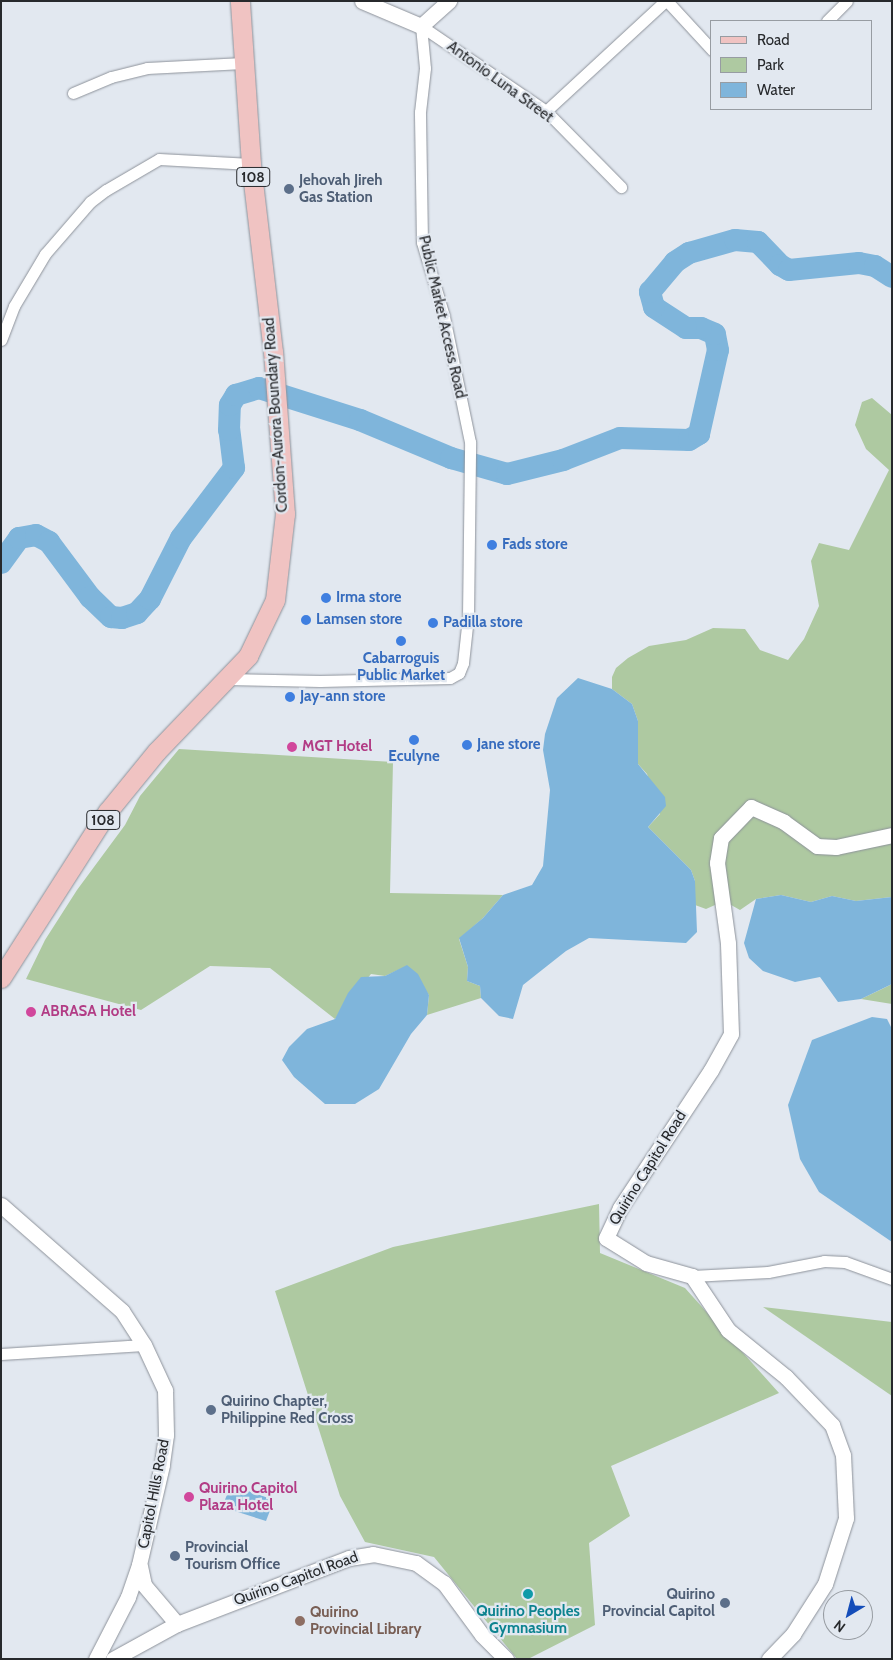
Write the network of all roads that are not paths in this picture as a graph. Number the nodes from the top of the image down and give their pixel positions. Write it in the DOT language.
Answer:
graph roads {
  1 [pos="240,1"];
  2 [pos="362,1"];
  3 [pos="449,1"];
  4 [pos="666,1"];
  5 [pos="847,1"];
  6 [pos="828,20"];
  7 [pos="422,26"];
  8 [pos="710,48"];
  9 [pos="244,63"];
  10 [pos="73,93"];
  11 [pos="546,111"];
  12 [pos="251,164"];
  13 [pos="621,187"];
  14 [pos="1,340"];
  15 [pos="227,679"];
  16 [pos="892,835"];
  17 [pos="1,978"];
  18 [pos="1,1205"];
  19 [pos="692,1276"];
  20 [pos="892,1279"];
  21 [pos="144,1345"];
  22 [pos="1,1354"];
  23 [pos="139,1565"];
  24 [pos="177,1624"];
  25 [pos="501,1657"];
  26 [pos="96,1659"];
  27 [pos="113,1659"];
  28 [pos="770,1659"];
  1 -- 9 [label="main road, Cordon-Aurora Boundary Road / 108"];
  2 -- 7 [label="street, Antonio Luna Street"];
  3 -- 7 [label="street"];
  4 -- 8 [label="street"];
  4 -- 11 [label="street"];
  5 -- 6 [label="street"];
  7 -- 11 [label="street, Antonio Luna Street"];
  7 -- 15 [label="street, Public Market Access Road"];
  9 -- 10 [label="street"];
  9 -- 12 [label="main road, Cordon-Aurora Boundary Road / 108"];
  11 -- 13 [label="street, Antonio Luna Street"];
  12 -- 14 [label="street"];
  12 -- 15 [label="main road, Cordon-Aurora Boundary Road / 108"];
  15 -- 17 [label="main road, Cordon-Aurora Boundary Road / 108"];
  16 -- 19 [label="street, Quirino Capitol Road"];
  18 -- 21 [label="street, Capitol Hills Road"];
  19 -- 20 [label="street"];
  19 -- 28 [label="street"];
  21 -- 22 [label="street"];
  21 -- 23 [label="street, Capitol Hills Road"];
  23 -- 24 [label="street"];
  23 -- 26 [label="street, Capitol Hills Road"];
  24 -- 25 [label="street, Quirino Capitol Road"];
  24 -- 27 [label="street, Quirino Capitol Road"];
}
